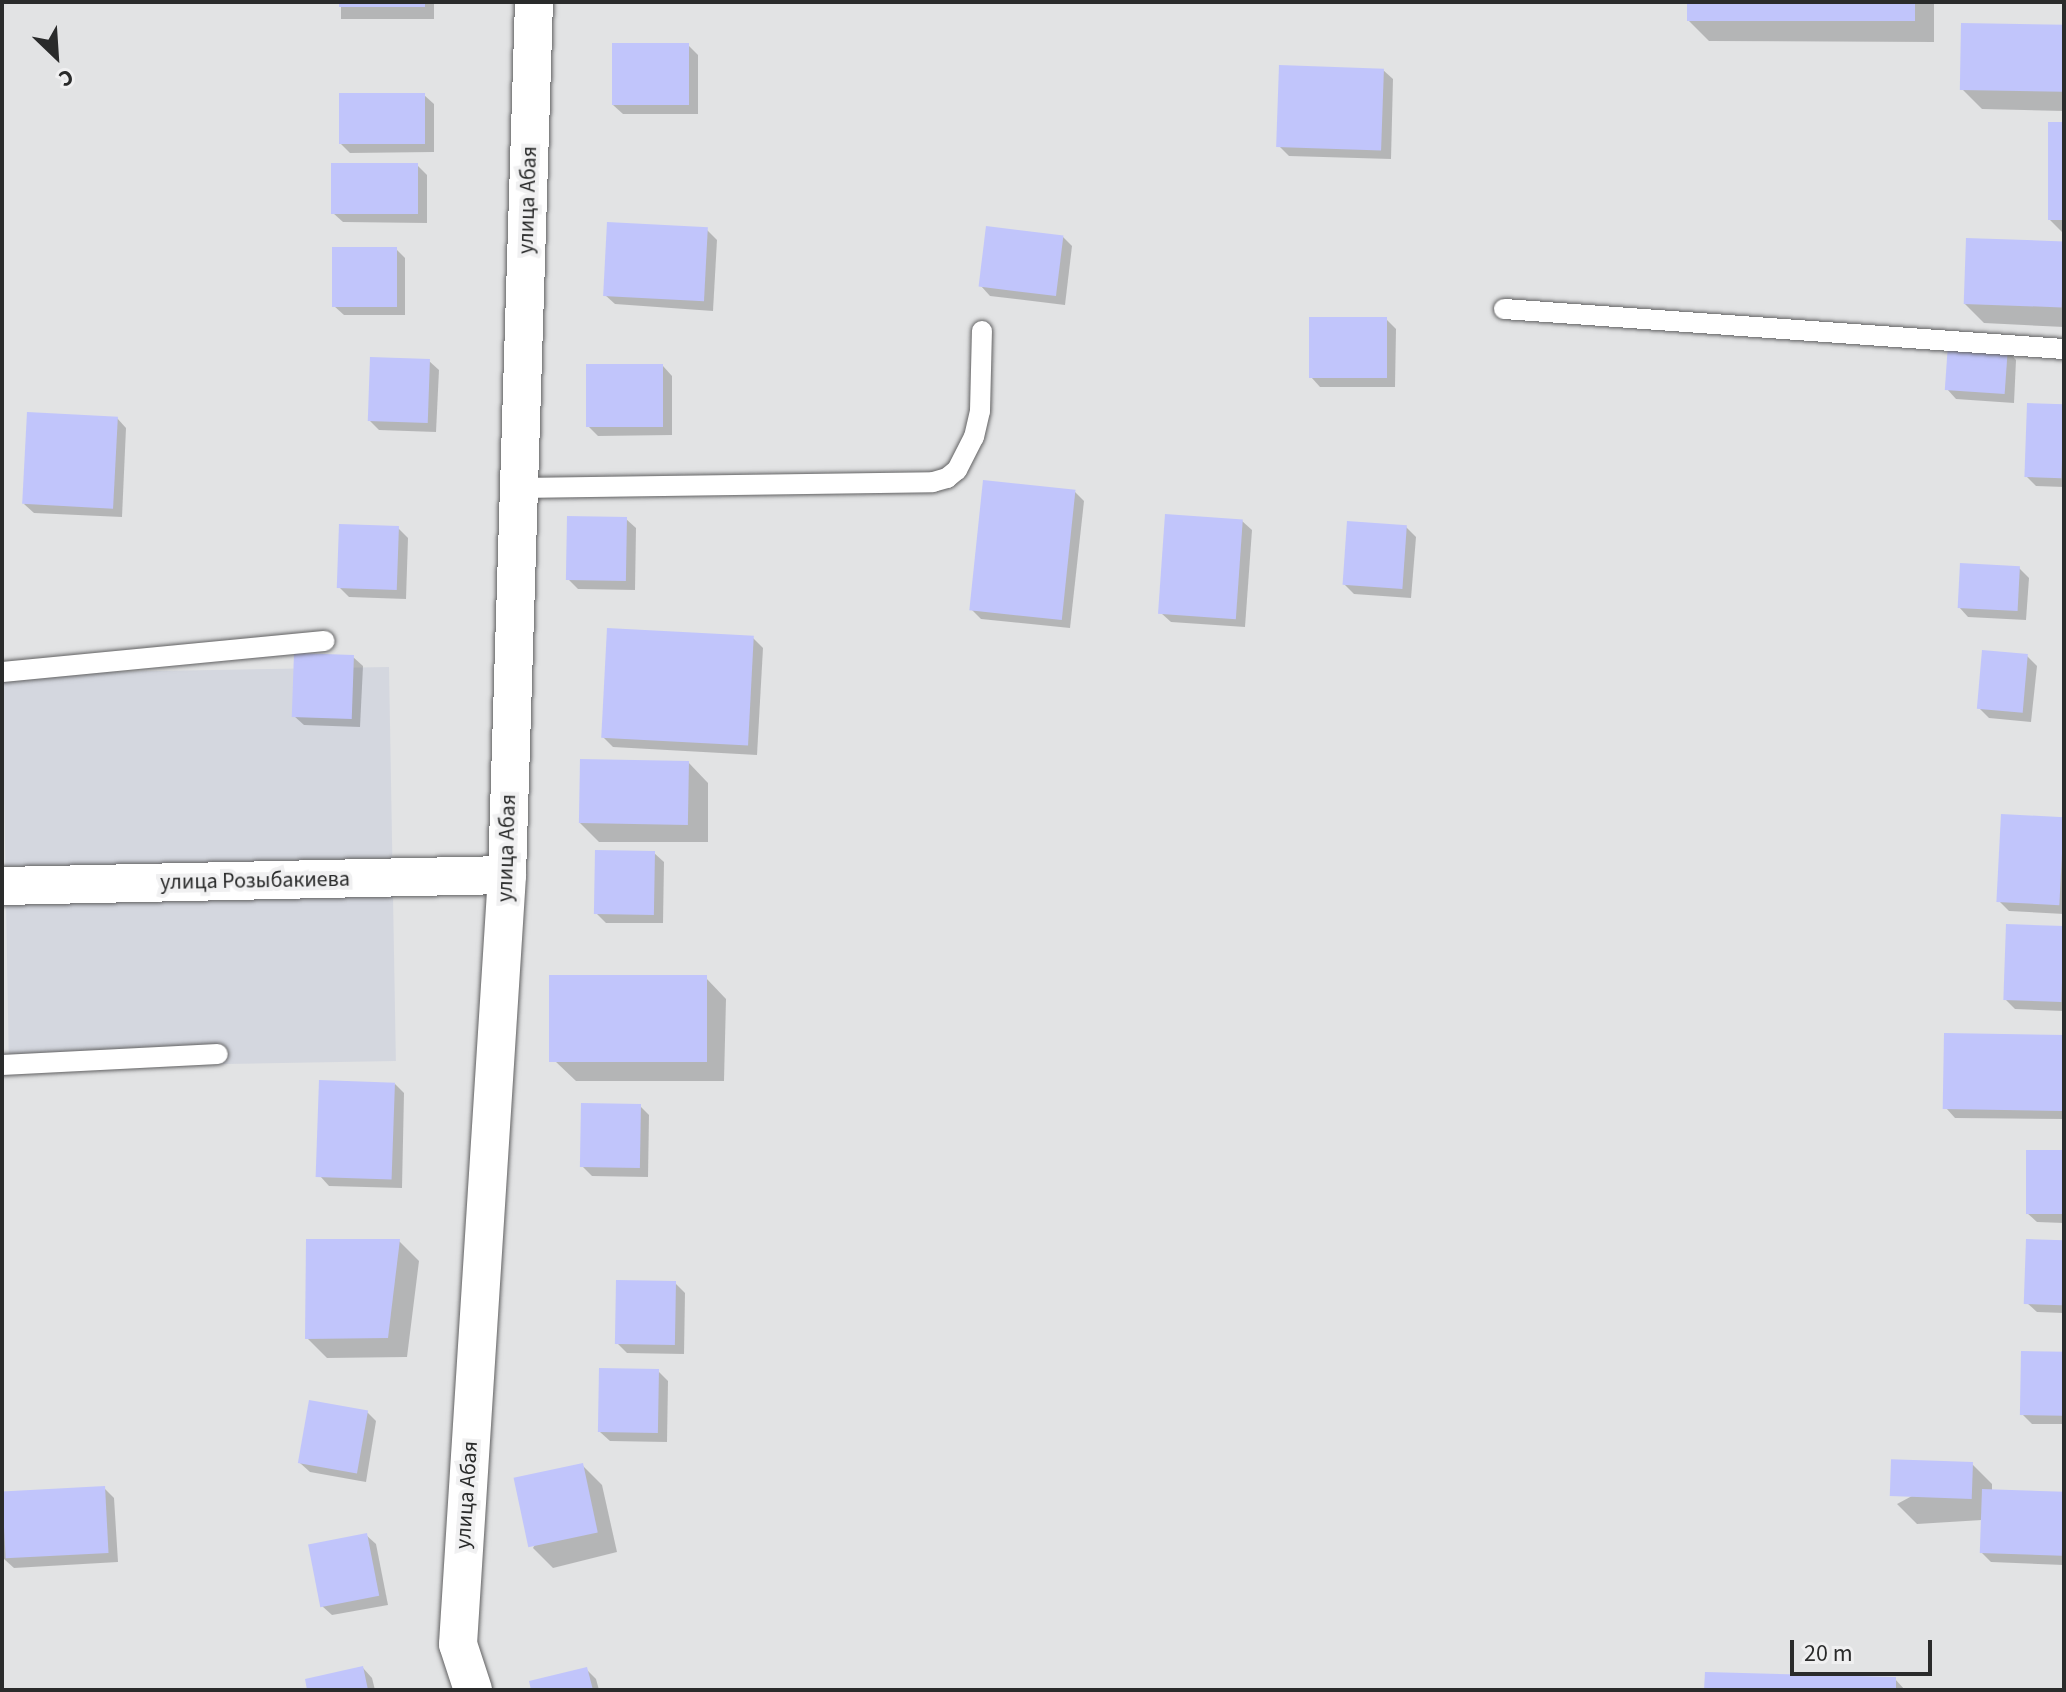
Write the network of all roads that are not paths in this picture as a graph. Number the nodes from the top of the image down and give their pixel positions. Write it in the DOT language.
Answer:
graph roads {
  1 [pos="534,2"];
  2 [pos="1504,309"];
  3 [pos="982,331"];
  4 [pos="2064,349"];
  5 [pos="519,488"];
  6 [pos="325,641"];
  7 [pos="2,672"];
  8 [pos="507,875"];
  9 [pos="2,886"];
  10 [pos="218,1054"];
  11 [pos="2,1065"];
  12 [pos="473,1690"];
  1 -- 5 [label="street, улица Абая"];
  2 -- 4 [label="lane"];
  3 -- 5 [label="lane"];
  5 -- 8 [label="street, улица Абая"];
  6 -- 7 [label="lane"];
  8 -- 9 [label="street, улица Розыбакиева"];
  8 -- 12 [label="street, улица Абая"];
  10 -- 11 [label="lane"];
}
